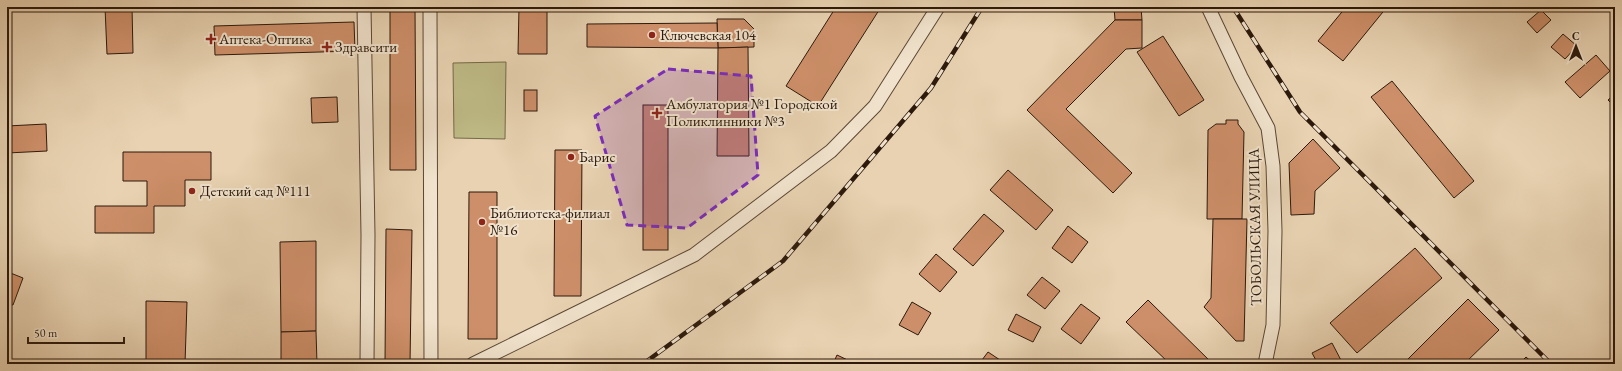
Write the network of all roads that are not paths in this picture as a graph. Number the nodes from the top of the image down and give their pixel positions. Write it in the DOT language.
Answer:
graph roads {
  1 [pos="364,7"];
  2 [pos="430,7"];
  3 [pos="938,7"];
  4 [pos="1208,7"];
  5 [pos="367,364"];
  6 [pos="431,364"];
  7 [pos="472,364"];
  8 [pos="1265,364"];
  1 -- 5 [label="street"];
  2 -- 6 [label="street"];
  3 -- 7 [label="street"];
  4 -- 8 [label="street, ТОБОЛЬСКАЯ УЛИЦА"];
}
